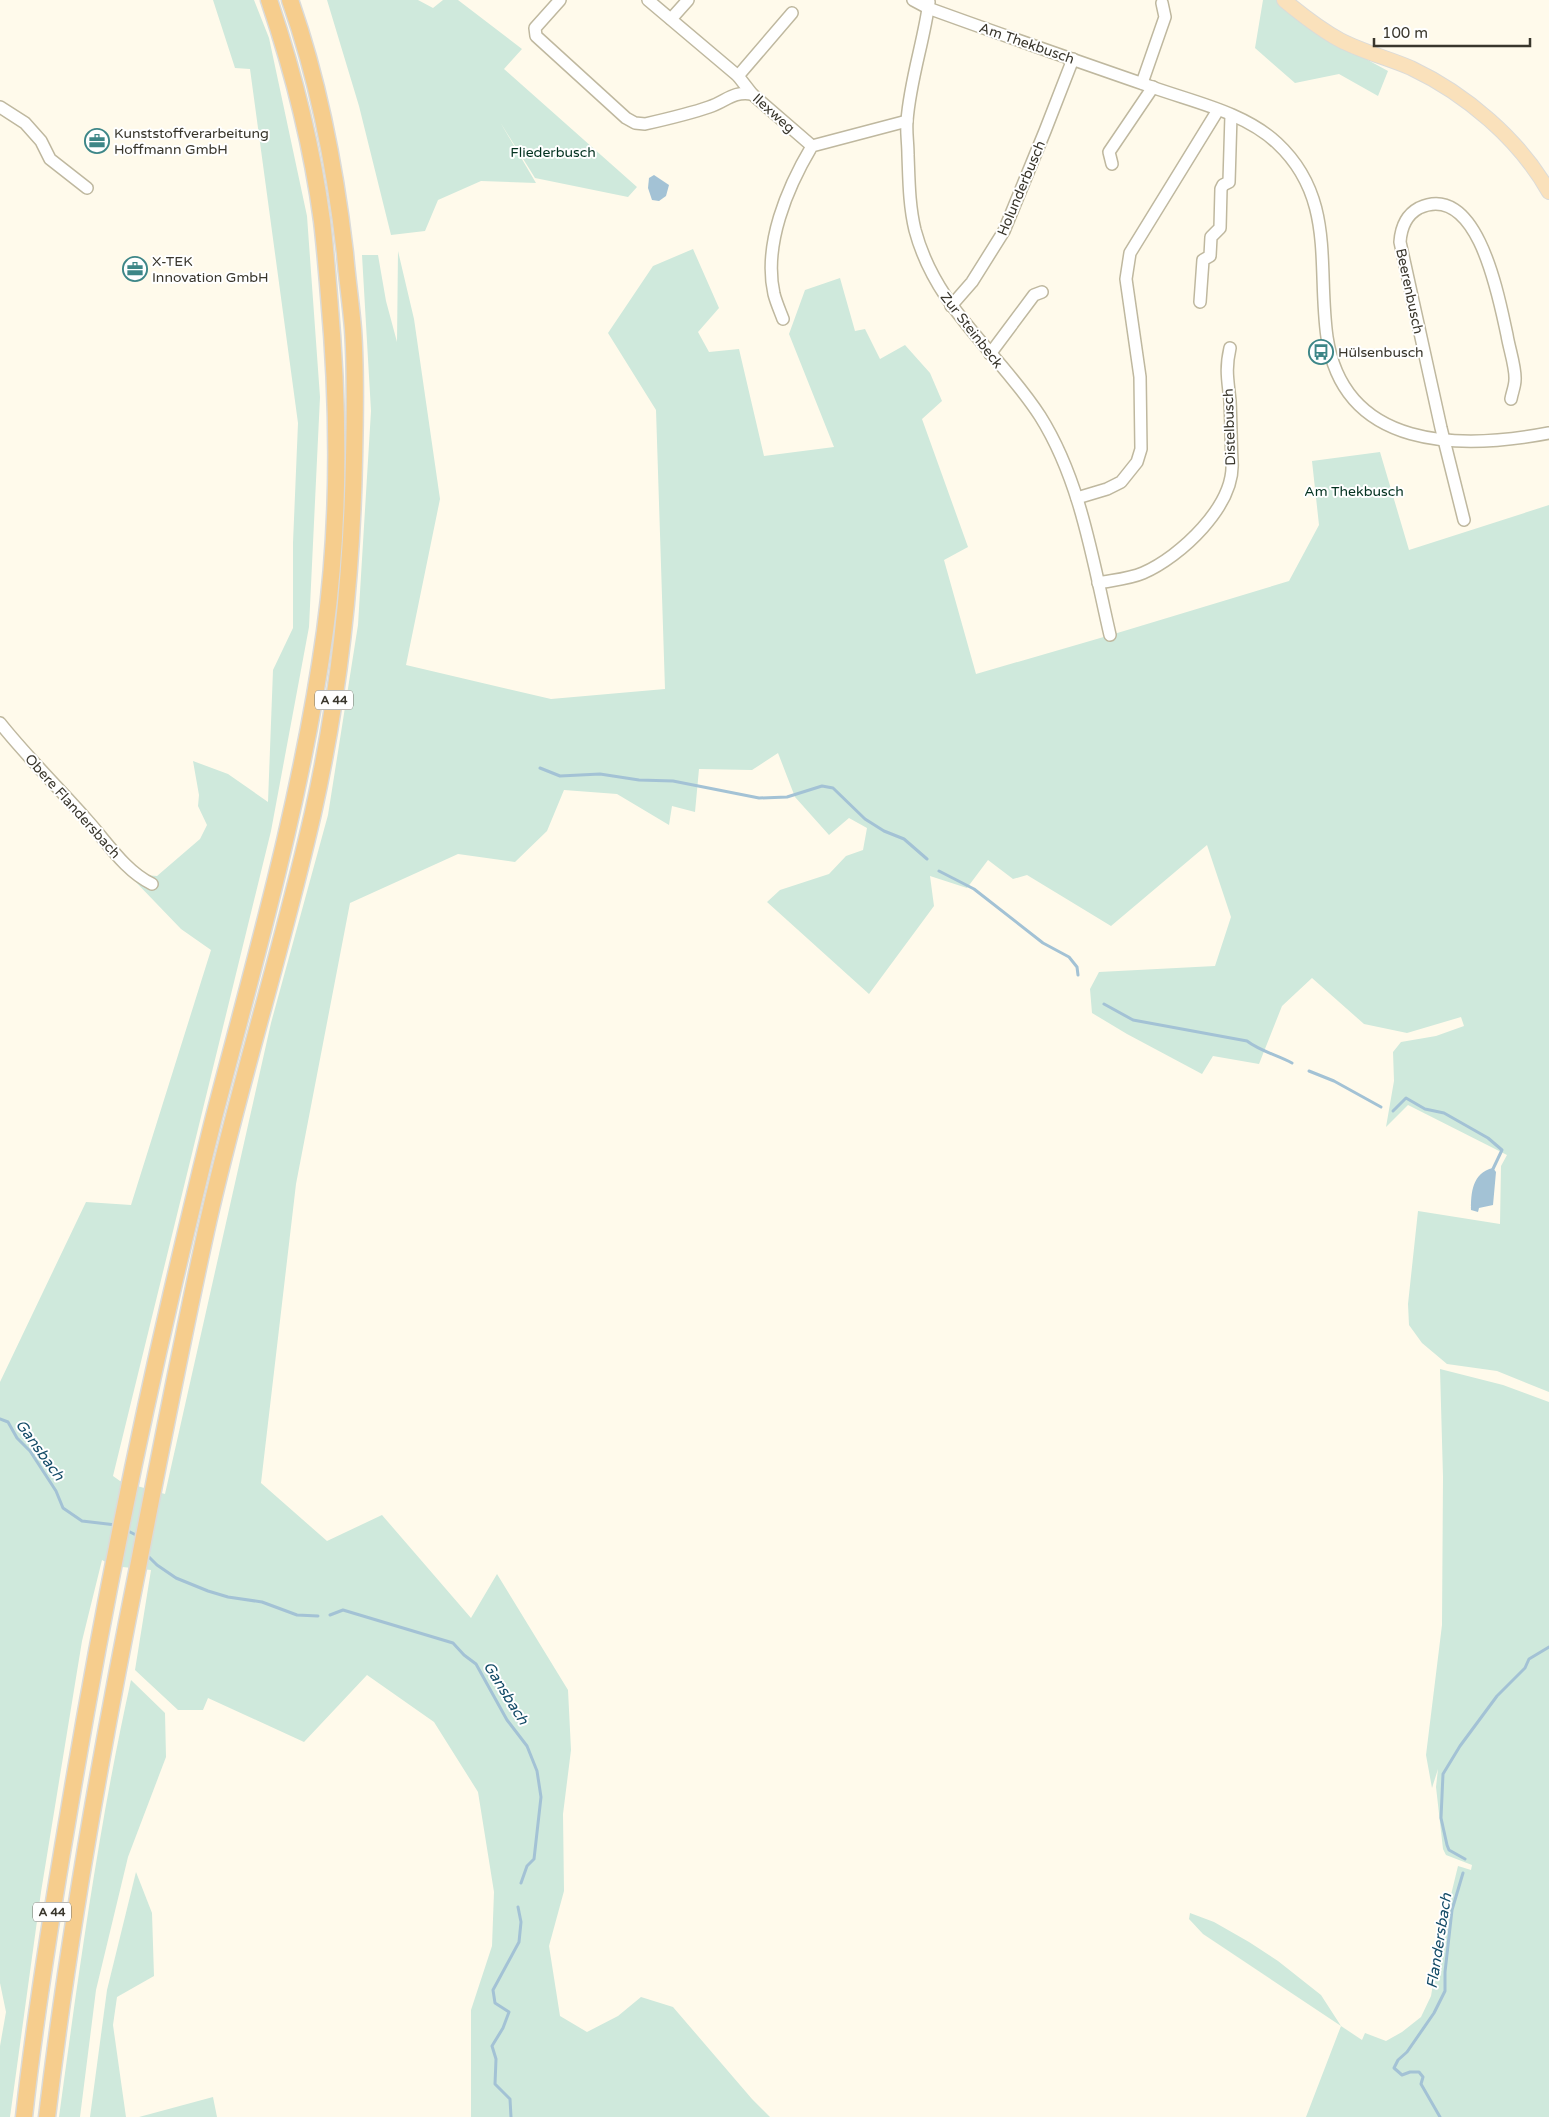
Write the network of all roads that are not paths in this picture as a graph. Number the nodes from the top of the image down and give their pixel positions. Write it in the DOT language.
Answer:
graph roads {
  1 [pos="268,0"];
  2 [pos="290,0"];
  3 [pos="560,0"];
  4 [pos="648,0"];
  5 [pos="688,0"];
  6 [pos="913,0"];
  7 [pos="1284,0"];
  8 [pos="1162,3"];
  9 [pos="929,4"];
  10 [pos="792,13"];
  11 [pos="671,19"];
  12 [pos="1072,59"];
  13 [pos="738,76"];
  14 [pos="1148,85"];
  15 [pos="752,94"];
  16 [pos="0,107"];
  17 [pos="1218,110"];
  18 [pos="1231,115"];
  19 [pos="907,121"];
  20 [pos="812,146"];
  21 [pos="1112,164"];
  22 [pos="87,188"];
  23 [pos="1549,192"];
  24 [pos="1042,292"];
  25 [pos="1200,302"];
  26 [pos="951,306"];
  27 [pos="783,319"];
  28 [pos="1230,348"];
  29 [pos="990,354"];
  30 [pos="1510,399"];
  31 [pos="1549,433"];
  32 [pos="1444,440"];
  33 [pos="1077,498"];
  34 [pos="1464,520"];
  35 [pos="1098,583"];
  36 [pos="1110,635"];
  37 [pos="0,723"];
  38 [pos="152,884"];
  39 [pos="24,2117"];
  40 [pos="47,2117"];
  1 -- 39 [label="highway, A 44"];
  2 -- 40 [label="highway, A 44"];
  3 -- 15 [label="street"];
  4 -- 11 [label="street, Ilexweg"];
  5 -- 11 [label="street"];
  6 -- 9 [label="street, Am Thekbusch"];
  7 -- 23 [label="main road"];
  8 -- 14 [label="street"];
  9 -- 12 [label="street, Am Thekbusch"];
  9 -- 19 [label="street, Zur Steinbeck"];
  10 -- 13 [label="street"];
  11 -- 13 [label="street, Ilexweg"];
  12 -- 14 [label="street, Am Thekbusch"];
  12 -- 26 [label="street, Holunderbusch"];
  13 -- 15 [label="street, Ilexweg"];
  14 -- 17 [label="street, Am Thekbusch"];
  14 -- 21 [label="street"];
  15 -- 20 [label="street, Ilexweg"];
  16 -- 22 [label="street"];
  17 -- 18 [label="street, Am Thekbusch"];
  17 -- 33 [label="street"];
  18 -- 25 [label="street"];
  18 -- 32 [label="street, Am Thekbusch"];
  19 -- 20 [label="street"];
  19 -- 26 [label="street, Zur Steinbeck"];
  20 -- 27 [label="street"];
  24 -- 29 [label="street"];
  26 -- 29 [label="street, Zur Steinbeck"];
  28 -- 35 [label="street, Distelbusch"];
  29 -- 33 [label="street, Zur Steinbeck"];
  30 -- 32 [label="street, Beerenbusch"];
  31 -- 32 [label="street, Am Thekbusch"];
  32 -- 34 [label="street"];
  33 -- 35 [label="street, Zur Steinbeck"];
  35 -- 36 [label="street, Zur Steinbeck"];
  37 -- 38 [label="street, Obere Flandersbach"];
}
